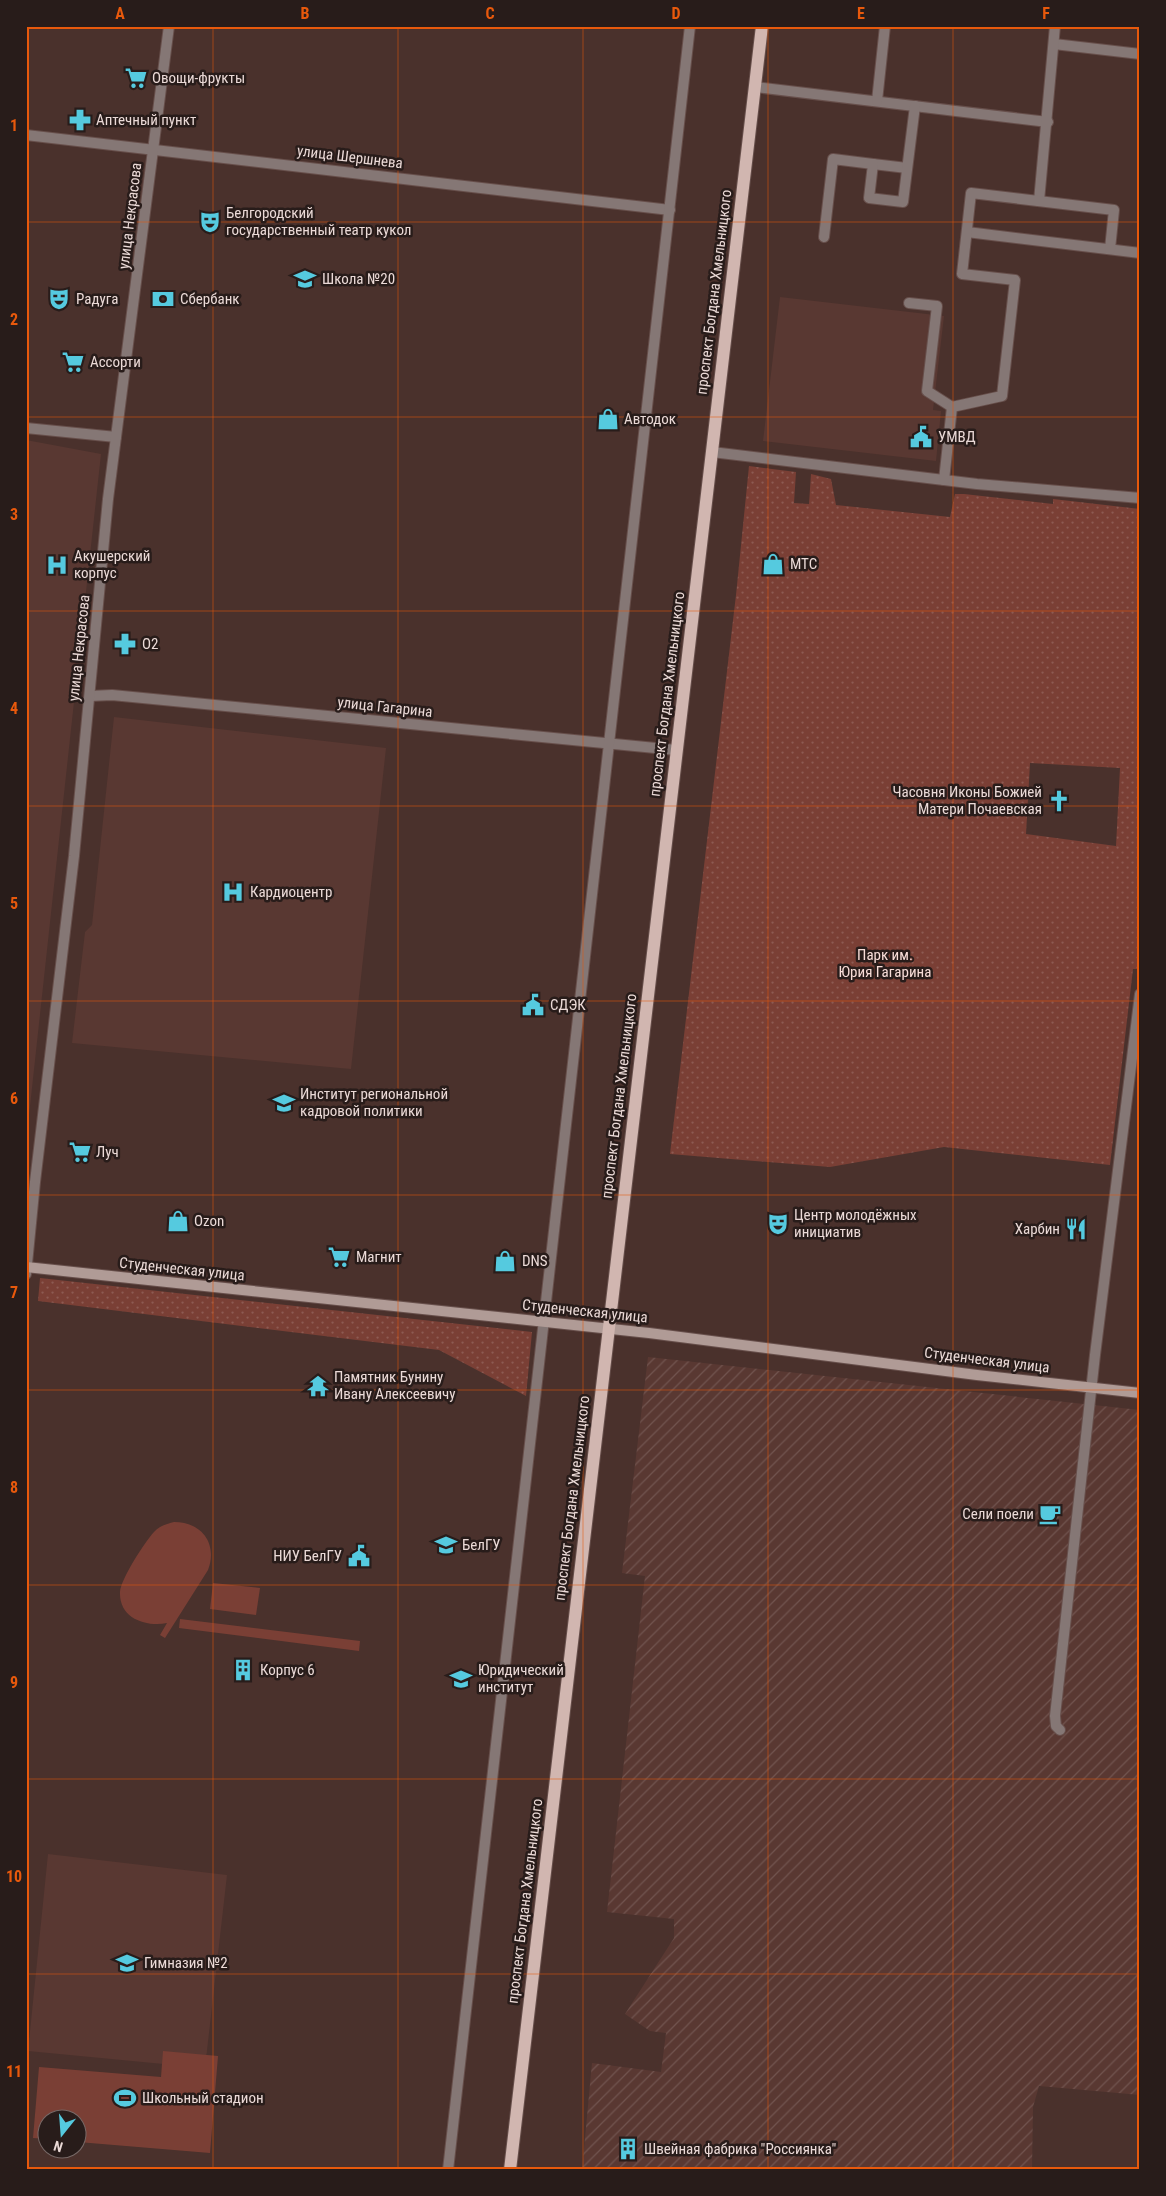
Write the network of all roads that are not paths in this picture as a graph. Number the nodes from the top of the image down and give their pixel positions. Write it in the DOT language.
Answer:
graph roads {
  1 [pos="169,26"];
  2 [pos="690,26"];
  3 [pos="762,26"];
  4 [pos="885,26"];
  5 [pos="1056,26"];
  6 [pos="1054,44"];
  7 [pos="1140,54"];
  8 [pos="755,87"];
  9 [pos="877,102"];
  10 [pos="914,106"];
  11 [pos="1048,122"];
  12 [pos="26,135"];
  13 [pos="153,150"];
  14 [pos="873,164"];
  15 [pos="907,168"];
  16 [pos="1039,201"];
  17 [pos="670,210"];
  18 [pos="967,232"];
  19 [pos="824,237"];
  20 [pos="1110,249"];
  21 [pos="1140,253"];
  22 [pos="909,303"];
  23 [pos="952,407"];
  24 [pos="26,428"];
  25 [pos="116,437"];
  26 [pos="712,452"];
  27 [pos="944,480"];
  28 [pos="1140,498"];
  29 [pos="90,696"];
  30 [pos="609,745"];
  31 [pos="676,750"];
  32 [pos="1140,994"];
  33 [pos="26,1269"];
  34 [pos="543,1323"];
  35 [pos="608,1329"];
  36 [pos="1091,1388"];
  37 [pos="1140,1393"];
  38 [pos="1060,1730"];
  39 [pos="448,2170"];
  40 [pos="510,2170"];
  1 -- 13 [label="street, улица Некрасова"];
  2 -- 17 [label="street"];
  3 -- 8 [label="main road, проспект Богдана Хмельницкого"];
  4 -- 9 [label="street"];
  5 -- 6 [label="street"];
  6 -- 7 [label="street"];
  6 -- 11 [label="street"];
  8 -- 9 [label="street"];
  8 -- 26 [label="main road, проспект Богдана Хмельницкого"];
  9 -- 10 [label="street"];
  10 -- 11 [label="street"];
  10 -- 15 [label="street"];
  11 -- 16 [label="street"];
  12 -- 13 [label="street, улица Шершнева"];
  13 -- 17 [label="street, улица Шершнева"];
  13 -- 25 [label="street, улица Некрасова"];
  14 -- 15 [label="street"];
  14 -- 15 [label="street"];
  14 -- 19 [label="street"];
  16 -- 18 [label="street"];
  16 -- 20 [label="street"];
  17 -- 30 [label="street"];
  18 -- 20 [label="street"];
  18 -- 23 [label="street"];
  20 -- 21 [label="street"];
  22 -- 23 [label="street"];
  23 -- 27 [label="street"];
  24 -- 25 [label="street"];
  25 -- 29 [label="street, улица Некрасова"];
  26 -- 27 [label="street"];
  26 -- 31 [label="main road, проспект Богдана Хмельницкого"];
  27 -- 28 [label="street"];
  29 -- 30 [label="street, улица Гагарина"];
  29 -- 33 [label="street, улица Некрасова"];
  30 -- 31 [label="street, улица Гагарина"];
  30 -- 34 [label="street"];
  31 -- 35 [label="main road, проспект Богдана Хмельницкого"];
  32 -- 36 [label="street"];
  33 -- 34 [label="main road, Студенческая улица"];
  34 -- 35 [label="main road, Студенческая улица"];
  34 -- 39 [label="street"];
  35 -- 36 [label="main road, Студенческая улица"];
  35 -- 40 [label="main road, проспект Богдана Хмельницкого"];
  36 -- 37 [label="main road, Студенческая улица"];
  36 -- 38 [label="street"];
}
